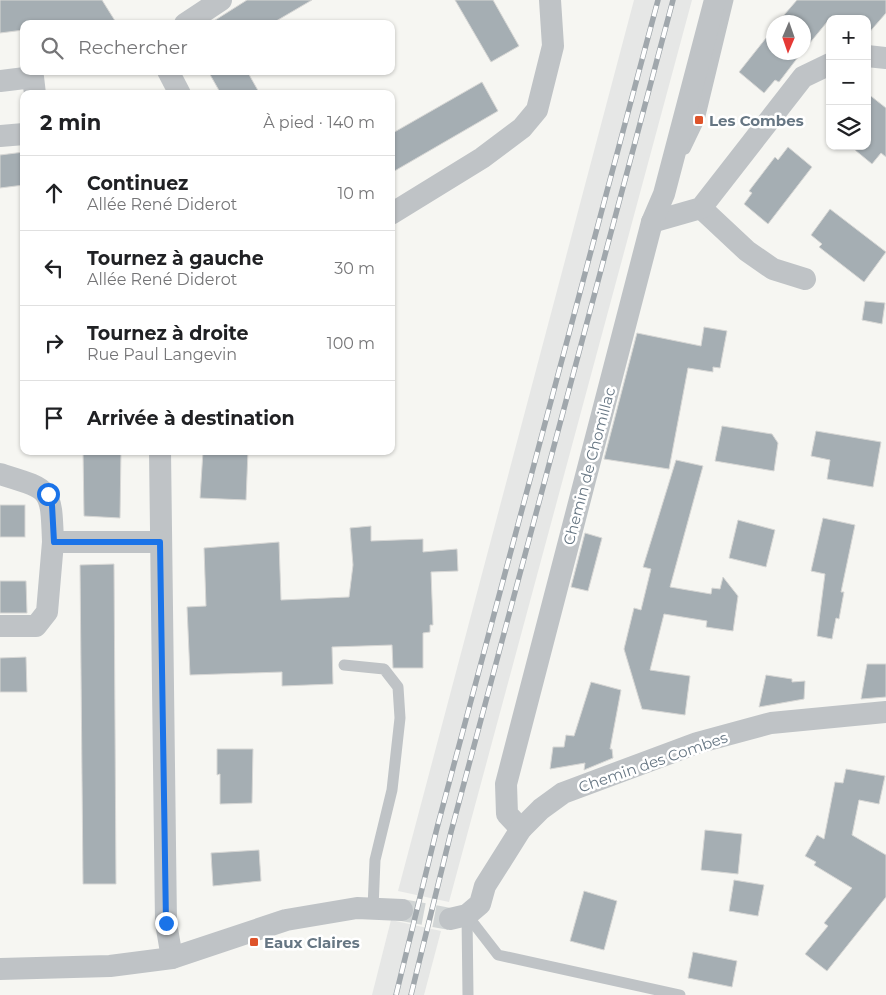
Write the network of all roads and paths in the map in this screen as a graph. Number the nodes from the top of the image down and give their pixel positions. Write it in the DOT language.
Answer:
graph roads {
  1 [pos="221,0"];
  2 [pos="550,0"];
  3 [pos="715,0"];
  4 [pos="728,0"];
  5 [pos="191,20"];
  6 [pos="871,56"];
  7 [pos="886,58"];
  8 [pos="826,66"];
  9 [pos="170,75"];
  10 [pos="0,81"];
  11 [pos="35,90"];
  12 [pos="178,90"];
  13 [pos="20,134"];
  14 [pos="0,136"];
  15 [pos="664,194"];
  16 [pos="701,208"];
  17 [pos="395,212"];
  18 [pos="652,222"];
  19 [pos="804,279"];
  20 [pos="160,455"];
  21 [pos="0,474"];
  22 [pos="54,542"];
  23 [pos="160,542"];
  24 [pos="0,626"];
  25 [pos="344,665"];
  26 [pos="886,712"];
  27 [pos="521,829"];
  28 [pos="372,908"];
  29 [pos="402,910"];
  30 [pos="458,917"];
  31 [pos="172,958"];
  32 [pos="0,969"];
  33 [pos="468,995"];
  34 [pos="680,995"];
  1 -- 5 [label="street"];
  2 -- 17 [label="street"];
  3 -- 15 [label="street, Chemin de Chomillac"];
  4 -- 15 [label="lane"];
  6 -- 7 [label="street"];
  8 -- 16 [label="street"];
  9 -- 12 [label="street"];
  10 -- 11 [label="street"];
  13 -- 14 [label="street"];
  15 -- 18 [label="street, Chemin de Chomillac"];
  16 -- 18 [label="street"];
  16 -- 19 [label="street"];
  18 -- 27 [label="street, Chemin de Chomillac"];
  20 -- 23 [label="street"];
  21 -- 22 [label="street"];
  22 -- 23 [label="street"];
  22 -- 24 [label="street"];
  23 -- 31 [label="street"];
  25 -- 28 [label="lane"];
  26 -- 27 [label="street, Chemin des Combes"];
  27 -- 30 [label="street"];
  28 -- 29 [label="street"];
  28 -- 31 [label="street"];
  30 -- 33 [label="lane"];
  30 -- 34 [label="lane"];
  31 -- 32 [label="street"];
}
